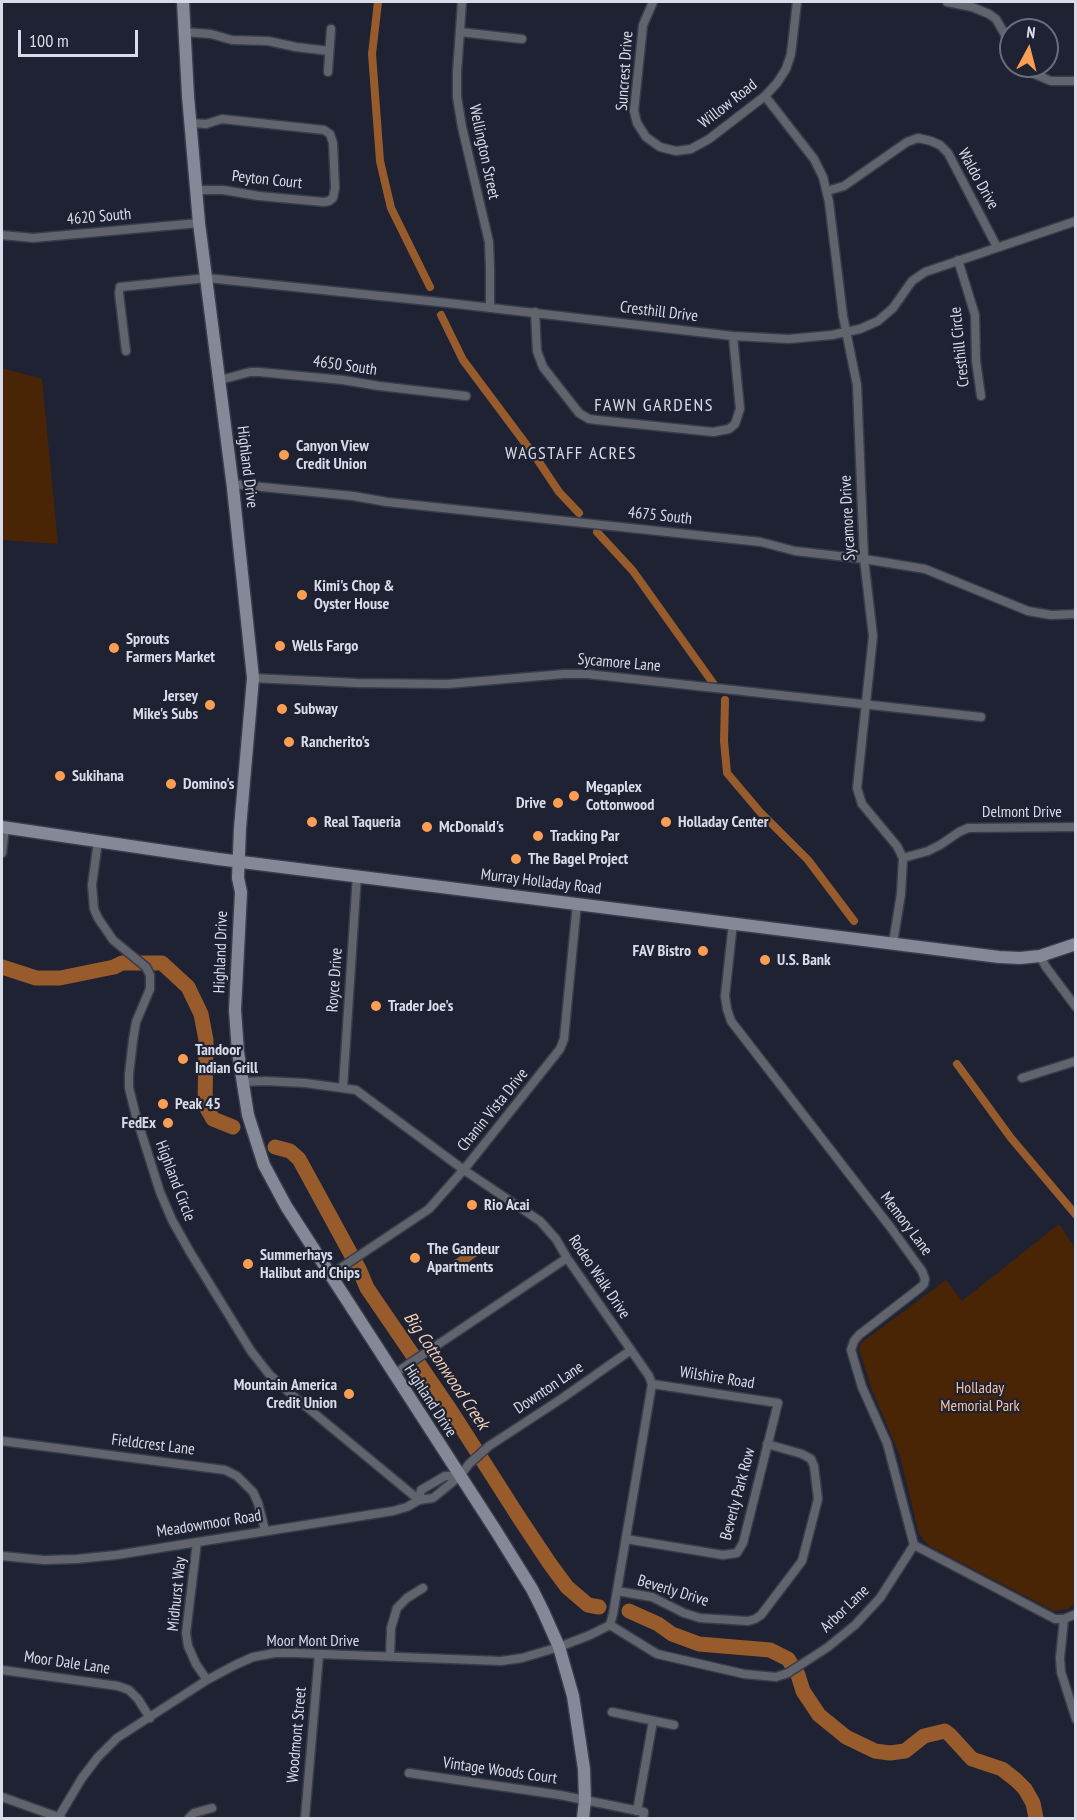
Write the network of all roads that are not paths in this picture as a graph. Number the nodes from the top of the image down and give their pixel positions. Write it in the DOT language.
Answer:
graph roads {
  1 [pos="183,2"];
  2 [pos="462,2"];
  3 [pos="653,2"];
  4 [pos="797,2"];
  5 [pos="947,2"];
  6 [pos="999,24"];
  7 [pos="331,29"];
  8 [pos="184,32"];
  9 [pos="460,32"];
  10 [pos="522,39"];
  11 [pos="329,51"];
  12 [pos="328,72"];
  13 [pos="1042,78"];
  14 [pos="1076,81"];
  15 [pos="765,96"];
  16 [pos="191,123"];
  17 [pos="684,151"];
  18 [pos="197,190"];
  19 [pos="827,191"];
  20 [pos="200,223"];
  21 [pos="1075,224"];
  22 [pos="2,236"];
  23 [pos="997,247"];
  24 [pos="958,260"];
  25 [pos="207,278"];
  26 [pos="489,308"];
  27 [pos="535,312"];
  28 [pos="846,333"];
  29 [pos="733,336"];
  30 [pos="126,351"];
  31 [pos="220,380"];
  32 [pos="466,396"];
  33 [pos="981,396"];
  34 [pos="232,484"];
  35 [pos="864,559"];
  36 [pos="1076,614"];
  37 [pos="253,678"];
  38 [pos="866,704"];
  39 [pos="981,717"];
  40 [pos="1076,827"];
  41 [pos="3,828"];
  42 [pos="99,841"];
  43 [pos="2,853"];
  44 [pos="903,858"];
  45 [pos="239,861"];
  46 [pos="357,875"];
  47 [pos="577,903"];
  48 [pos="733,923"];
  49 [pos="893,943"];
  50 [pos="1076,944"];
  51 [pos="1040,956"];
  52 [pos="1076,1007"];
  53 [pos="1076,1061"];
  54 [pos="1022,1078"];
  55 [pos="242,1082"];
  56 [pos="343,1087"];
  57 [pos="464,1170"];
  58 [pos="567,1258"];
  59 [pos="330,1275"];
  60 [pos="631,1350"];
  61 [pos="394,1374"];
  62 [pos="652,1384"];
  63 [pos="778,1403"];
  64 [pos="2,1441"];
  65 [pos="767,1444"];
  66 [pos="460,1476"];
  67 [pos="419,1500"];
  68 [pos="265,1530"];
  69 [pos="626,1539"];
  70 [pos="197,1542"];
  71 [pos="914,1545"];
  72 [pos="2,1556"];
  73 [pos="423,1588"];
  74 [pos="617,1592"];
  75 [pos="1076,1614"];
  76 [pos="1064,1619"];
  77 [pos="610,1625"];
  78 [pos="559,1647"];
  79 [pos="319,1654"];
  80 [pos="390,1656"];
  81 [pos="2,1670"];
  82 [pos="207,1680"];
  83 [pos="612,1712"];
  84 [pos="150,1718"];
  85 [pos="1076,1719"];
  86 [pos="653,1721"];
  87 [pos="674,1725"];
  88 [pos="409,1773"];
  89 [pos="2,1797"];
  90 [pos="585,1800"];
  91 [pos="212,1809"];
  92 [pos="640,1815"];
  93 [pos="60,1818"];
  94 [pos="189,1818"];
  95 [pos="305,1818"];
  96 [pos="584,1818"];
  1 -- 8 [label="main road, Highland Drive"];
  2 -- 9 [label="street, Wellington Street"];
  3 -- 17 [label="street, Suncrest Drive"];
  4 -- 15 [label="street, Willow Road"];
  5 -- 6 [label="street"];
  7 -- 11 [label="street"];
  8 -- 11 [label="street"];
  8 -- 16 [label="main road, Highland Drive"];
  9 -- 10 [label="street"];
  9 -- 26 [label="street, Wellington Street"];
  11 -- 12 [label="street"];
  13 -- 14 [label="street"];
  15 -- 17 [label="street, Willow Road"];
  15 -- 19 [label="street, Sycamore Drive"];
  16 -- 18 [label="main road, Highland Drive"];
  16 -- 18 [label="street, Peyton Court"];
  18 -- 20 [label="main road, Highland Drive"];
  19 -- 23 [label="street, Waldo Drive"];
  19 -- 28 [label="street, Sycamore Drive"];
  20 -- 22 [label="street, 4620 South"];
  20 -- 25 [label="main road, Highland Drive"];
  21 -- 23 [label="street, Cresthill Drive"];
  23 -- 24 [label="street, Cresthill Drive"];
  24 -- 28 [label="street, Cresthill Drive"];
  24 -- 33 [label="street, Cresthill Circle"];
  25 -- 26 [label="street, Cresthill Drive"];
  25 -- 30 [label="street, Cresthill Drive"];
  25 -- 31 [label="main road, Highland Drive"];
  26 -- 27 [label="street, Cresthill Drive"];
  27 -- 29 [label="street, Cresthill Drive"];
  27 -- 29 [label="street"];
  28 -- 29 [label="street, Cresthill Drive"];
  28 -- 35 [label="street, Sycamore Drive"];
  31 -- 32 [label="street, 4650 South"];
  31 -- 34 [label="main road, Highland Drive"];
  34 -- 35 [label="street, 4675 South"];
  34 -- 37 [label="main road, Highland Drive"];
  35 -- 36 [label="street, 4675 South"];
  35 -- 38 [label="street, Sycamore Drive"];
  37 -- 38 [label="street, Sycamore Lane"];
  37 -- 45 [label="main road, Highland Drive"];
  38 -- 39 [label="street, Sycamore Lane"];
  38 -- 44 [label="street, Sycamore Drive"];
  40 -- 44 [label="street, Delmont Drive"];
  41 -- 42 [label="main road, Murray Holladay Road"];
  41 -- 43 [label="street"];
  42 -- 45 [label="main road, Murray Holladay Road"];
  42 -- 67 [label="street, Highland Circle"];
  44 -- 49 [label="street"];
  45 -- 46 [label="main road, Murray Holladay Road"];
  45 -- 55 [label="main road, Highland Drive"];
  46 -- 47 [label="main road, Murray Holladay Road"];
  46 -- 56 [label="street, Royce Drive"];
  47 -- 48 [label="main road, Murray Holladay Road"];
  47 -- 57 [label="street, Chanin Vista Drive"];
  48 -- 49 [label="main road, Murray Holladay Road"];
  48 -- 71 [label="street, Memory Lane"];
  49 -- 51 [label="main road, Murray Holladay Road"];
  50 -- 51 [label="main road, Murray Holladay Road"];
  51 -- 52 [label="street"];
  53 -- 54 [label="street"];
  55 -- 56 [label="street, Rodeo Walk Drive"];
  55 -- 59 [label="main road, Highland Drive"];
  56 -- 57 [label="street, Rodeo Walk Drive"];
  57 -- 58 [label="street, Rodeo Walk Drive"];
  57 -- 59 [label="street, Chanin Vista Drive"];
  58 -- 60 [label="street, Rodeo Walk Drive"];
  58 -- 61 [label="street"];
  59 -- 61 [label="main road, Highland Drive"];
  60 -- 62 [label="street, Rodeo Walk Drive"];
  60 -- 66 [label="street, Downton Lane"];
  61 -- 66 [label="main road, Highland Drive"];
  62 -- 63 [label="street, Wilshire Road"];
  62 -- 69 [label="street"];
  63 -- 65 [label="street, Beverly Park Row"];
  64 -- 68 [label="street, Fieldcrest Lane"];
  65 -- 69 [label="street, Beverly Park Row"];
  65 -- 74 [label="street, Beverly Drive"];
  66 -- 67 [label="street, Meadowmoor Road"];
  66 -- 67 [label="street, Meadowmoor Road"];
  66 -- 78 [label="main road, Highland Drive"];
  67 -- 68 [label="street, Meadowmoor Road"];
  68 -- 70 [label="street, Meadowmoor Road"];
  69 -- 74 [label="street"];
  70 -- 72 [label="street, Meadowmoor Road"];
  70 -- 82 [label="street, Midhurst Way"];
  71 -- 76 [label="street"];
  71 -- 77 [label="street, Arbor Lane"];
  73 -- 80 [label="street"];
  74 -- 77 [label="street"];
  75 -- 76 [label="street"];
  76 -- 85 [label="street"];
  77 -- 78 [label="street"];
  78 -- 80 [label="street, Moor Mont Drive"];
  78 -- 90 [label="main road, Highland Drive"];
  79 -- 80 [label="street, Moor Mont Drive"];
  79 -- 82 [label="street, Moor Mont Drive"];
  79 -- 95 [label="street, Woodmont Street"];
  81 -- 84 [label="street, Moor Dale Lane"];
  82 -- 84 [label="street, Moor Mont Drive"];
  83 -- 86 [label="street"];
  84 -- 93 [label="street, Moor Mont Drive"];
  86 -- 87 [label="street"];
  86 -- 92 [label="street"];
  88 -- 90 [label="street, Vintage Woods Court"];
  89 -- 93 [label="street"];
  90 -- 92 [label="street, Vintage Woods Court"];
  90 -- 96 [label="main road, Highland Drive"];
  91 -- 94 [label="street"];
}
